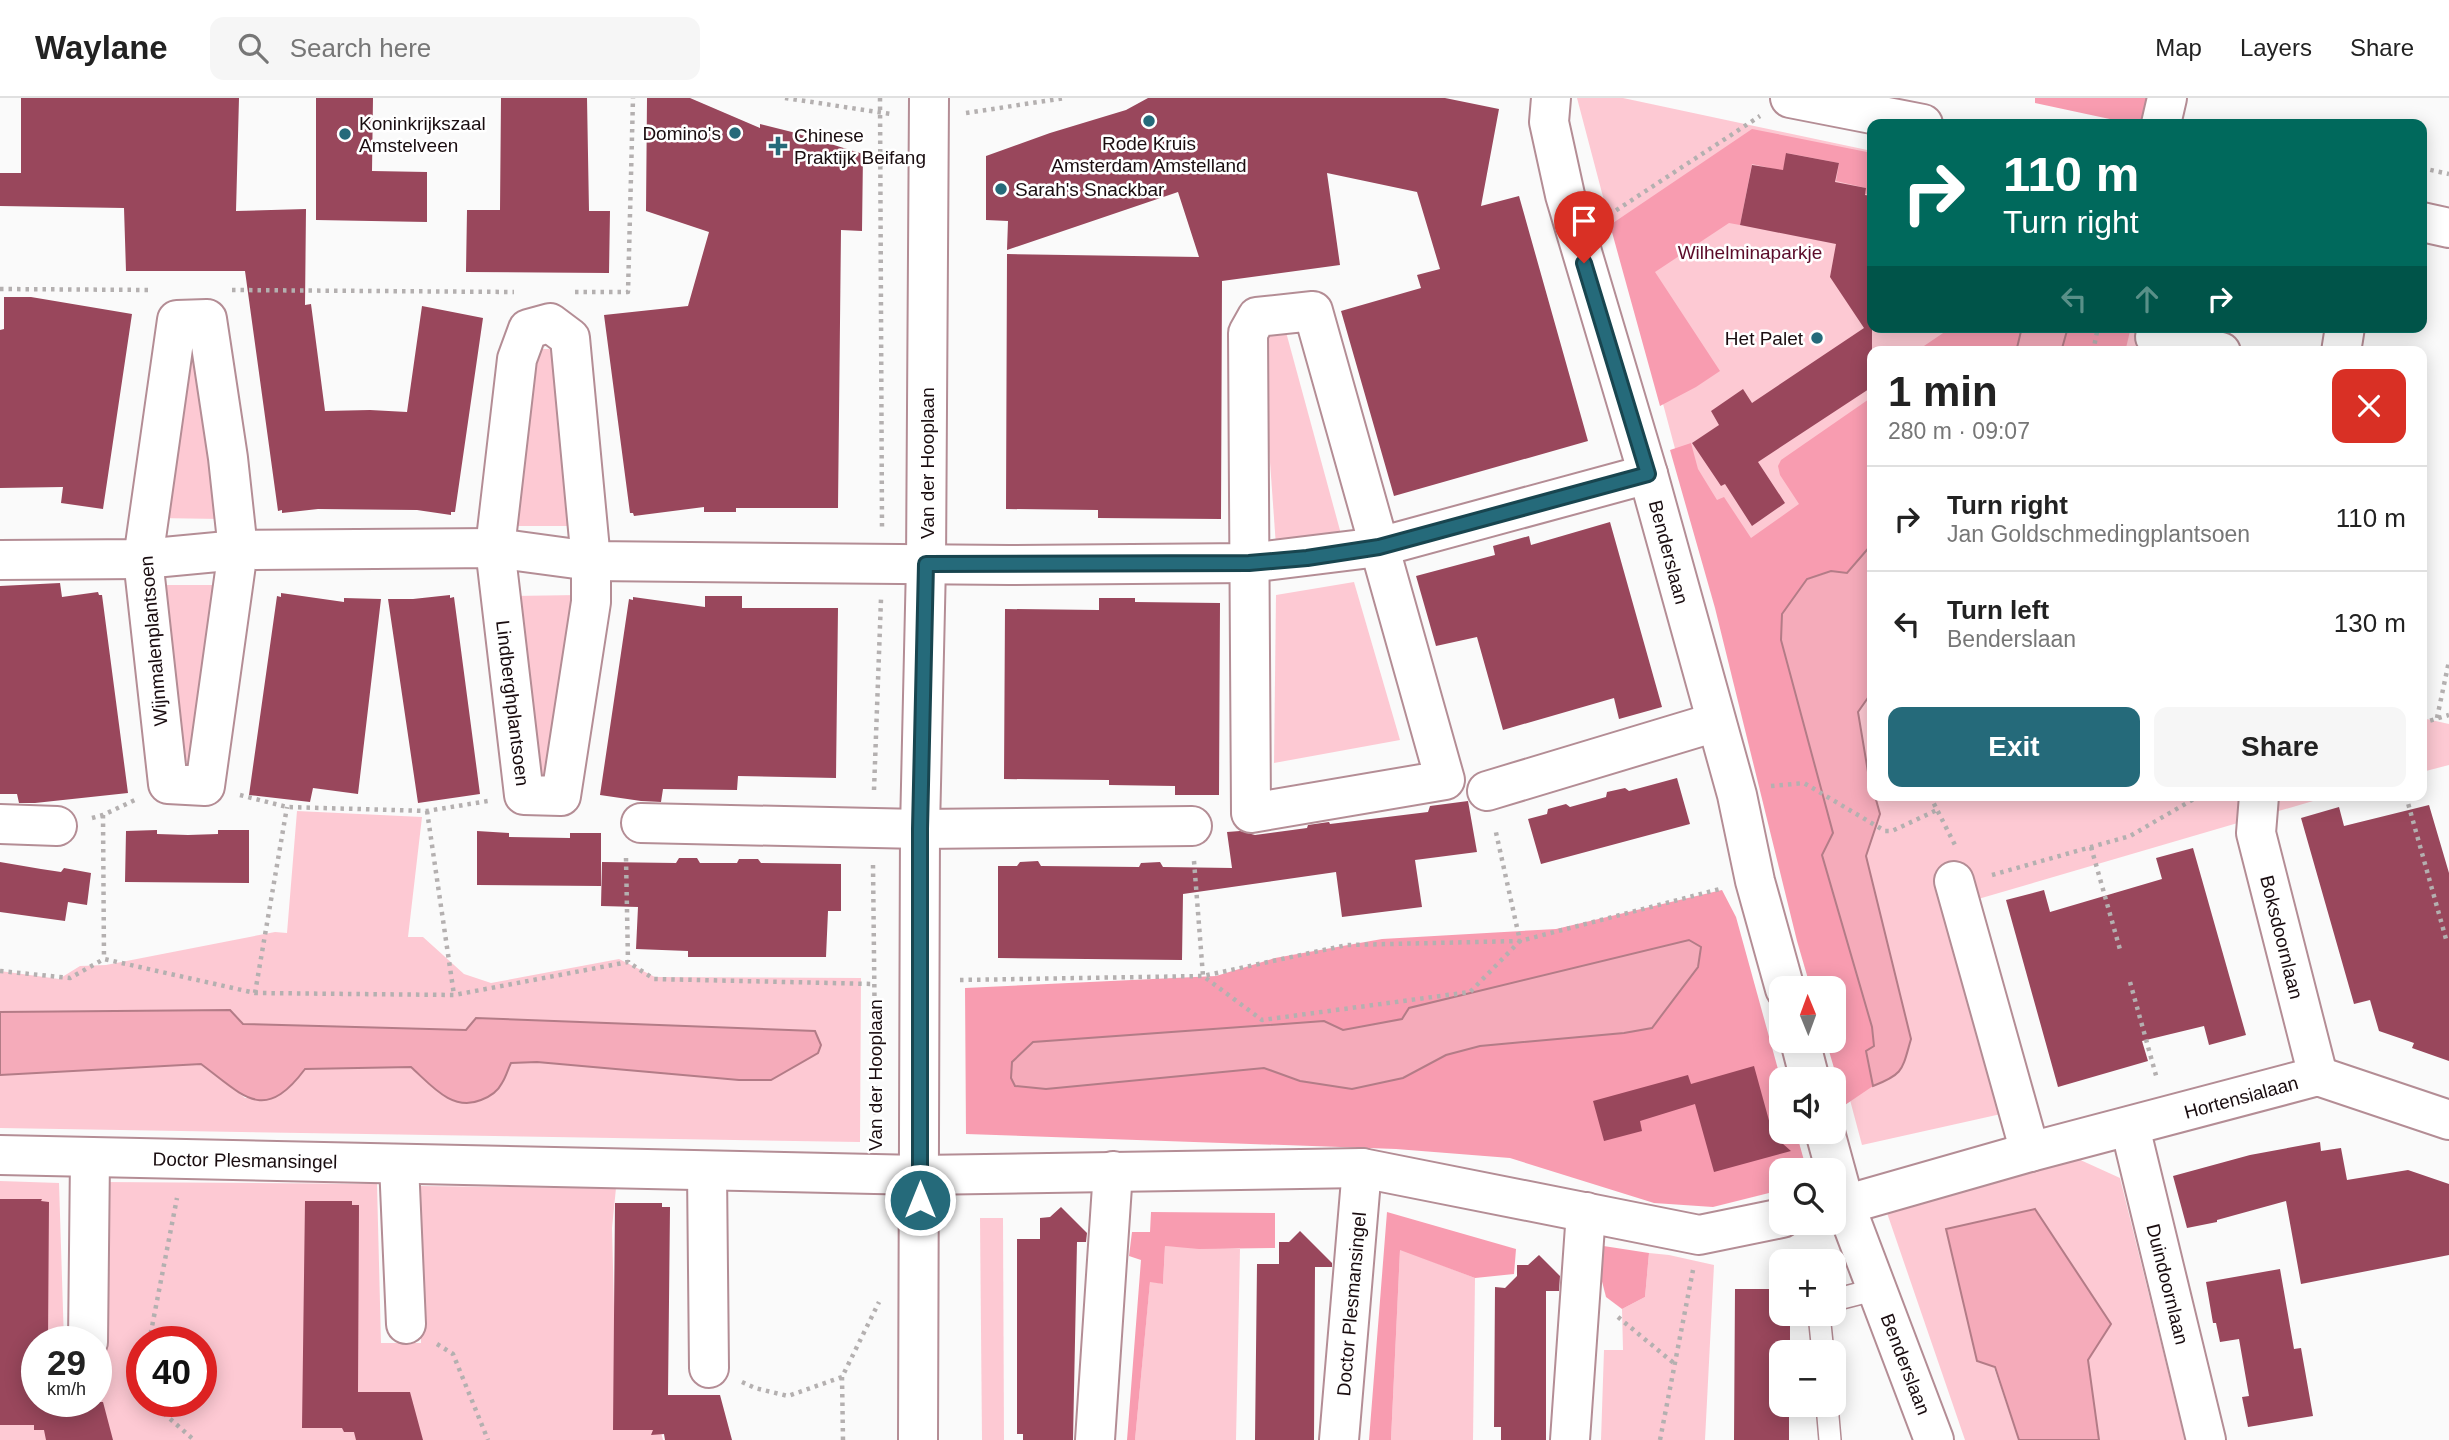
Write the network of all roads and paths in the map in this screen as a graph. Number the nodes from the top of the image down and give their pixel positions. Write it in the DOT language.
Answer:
graph roads {
  1 [pos="633,98"];
  2 [pos="880,98"];
  3 [pos="929,98"];
  4 [pos="1551,98"];
  5 [pos="2167,98"];
  6 [pos="1844,103"];
  7 [pos="1778,105"];
  8 [pos="1904,119"];
  9 [pos="2162,119"];
  10 [pos="2427,169"];
  11 [pos="2449,174"];
  12 [pos="2427,223"];
  13 [pos="2449,228"];
  14 [pos="1576,237"];
  15 [pos="0,289"];
  16 [pos="153,290"];
  17 [pos="223,290"];
  18 [pos="516,292"];
  19 [pos="572,292"];
  20 [pos="2155,337"];
  21 [pos="2195,346"];
  22 [pos="1648,474"];
  23 [pos="1379,547"];
  24 [pos="495,548"];
  25 [pos="238,550"];
  26 [pos="143,559"];
  27 [pos="0,560"];
  28 [pos="591,561"];
  29 [pos="1249,563"];
  30 [pos="882,564"];
  31 [pos="926,564"];
  32 [pos="2449,661"];
  33 [pos="2449,715"];
  34 [pos="2437,718"];
  35 [pos="2427,721"];
  36 [pos="1716,722"];
  37 [pos="187,785"];
  38 [pos="1487,791"];
  39 [pos="524,795"];
  40 [pos="1737,795"];
  41 [pos="1932,801"];
  42 [pos="2190,801"];
  43 [pos="2259,801"];
  44 [pos="2407,801"];
  45 [pos="287,807"];
  46 [pos="1937,810"];
  47 [pos="427,811"];
  48 [pos="103,816"];
  49 [pos="641,823"];
  50 [pos="0,824"];
  51 [pos="57,826"];
  52 [pos="1192,826"];
  53 [pos="873,827"];
  54 [pos="920,829"];
  55 [pos="2091,847"];
  56 [pos="1755,881"];
  57 [pos="1954,881"];
  58 [pos="2446,939"];
  59 [pos="1520,941"];
  60 [pos="2121,953"];
  61 [pos="104,959"];
  62 [pos="628,962"];
  63 [pos="0,971"];
  64 [pos="1203,976"];
  65 [pos="1781,976"];
  66 [pos="960,980"];
  67 [pos="2130,982"];
  68 [pos="875,984"];
  69 [pos="255,993"];
  70 [pos="454,995"];
  71 [pos="2318,1076"];
  72 [pos="2168,1116"];
  73 [pos="2449,1120"];
  74 [pos="2130,1127"];
  75 [pos="2030,1152"];
  76 [pos="0,1155"];
  77 [pos="90,1157"];
  78 [pos="185,1159"];
  79 [pos="399,1164"];
  80 [pos="1362,1168"];
  81 [pos="707,1171"];
  82 [pos="1113,1171"];
  83 [pos="876,1174"];
  84 [pos="920,1175"];
  85 [pos="1846,1205"];
  86 [pos="1586,1212"];
  87 [pos="1846,1220"];
  88 [pos="1769,1221"];
  89 [pos="1699,1235"];
  90 [pos="1581,1286"];
  91 [pos="1877,1289"];
  92 [pos="883,1293"];
  93 [pos="1846,1297"];
  94 [pos="406,1324"];
  95 [pos="88,1326"];
  96 [pos="152,1326"];
  97 [pos="1676,1365"];
  98 [pos="709,1368"];
  99 [pos="842,1377"];
  100 [pos="168,1417"];
  101 [pos="1828,1417"];
  102 [pos="194,1440"];
  103 [pos="488,1440"];
  104 [pos="843,1440"];
  105 [pos="918,1440"];
  106 [pos="1096,1440"];
  107 [pos="1339,1440"];
  108 [pos="1570,1440"];
  109 [pos="1660,1440"];
  110 [pos="1830,1440"];
  111 [pos="1934,1440"];
  112 [pos="2206,1440"];
  1 -- 19 [label="path"];
  2 -- 30 [label="path, Van der Hooplaan"];
  3 -- 31 [label="street, Van der Hooplaan"];
  4 -- 14 [label="street, Benderslaan"];
  5 -- 9 [label="street"];
  6 -- 7 [label="street"];
  6 -- 8 [label="street"];
  7 -- 14 [label="path"];
  10 -- 11 [label="path"];
  12 -- 13 [label="street"];
  14 -- 22 [label="street, Benderslaan"];
  15 -- 16 [label="path"];
  17 -- 18 [label="path"];
  20 -- 21 [label="street"];
  22 -- 23 [label="street"];
  22 -- 36 [label="street, Benderslaan"];
  23 -- 29 [label="street"];
  23 -- 29 [label="street"];
  23 -- 29 [label="street"];
  24 -- 25 [label="street"];
  24 -- 28 [label="street"];
  24 -- 28 [label="street, Lindberghplantsoen"];
  24 -- 39 [label="street, Lindberghplantsoen"];
  25 -- 26 [label="street"];
  25 -- 26 [label="street, Wijnmalenplantsoen"];
  25 -- 37 [label="street, Wijnmalenplantsoen"];
  26 -- 27 [label="street"];
  26 -- 37 [label="street, Wijnmalenplantsoen"];
  28 -- 30 [label="street"];
  28 -- 39 [label="street, Lindberghplantsoen"];
  29 -- 31 [label="street"];
  30 -- 31 [label="street"];
  30 -- 53 [label="path, Van der Hooplaan"];
  31 -- 54 [label="street, Van der Hooplaan"];
  32 -- 34 [label="path"];
  33 -- 34 [label="path"];
  34 -- 35 [label="path"];
  36 -- 38 [label="street"];
  36 -- 40 [label="street, Benderslaan"];
  37 -- 45 [label="path"];
  37 -- 48 [label="path"];
  38 -- 59 [label="path"];
  39 -- 47 [label="path"];
  40 -- 46 [label="path"];
  40 -- 56 [label="street, Benderslaan"];
  41 -- 46 [label="path"];
  42 -- 55 [label="path"];
  43 -- 71 [label="street, Boksdoornlaan"];
  44 -- 58 [label="path"];
  45 -- 47 [label="path"];
  45 -- 69 [label="path"];
  46 -- 57 [label="path"];
  47 -- 70 [label="path"];
  48 -- 51 [label="path"];
  48 -- 61 [label="path"];
  49 -- 53 [label="street"];
  49 -- 62 [label="path"];
  50 -- 51 [label="street"];
  52 -- 54 [label="street"];
  52 -- 64 [label="path"];
  53 -- 54 [label="street"];
  53 -- 68 [label="path, Van der Hooplaan"];
  54 -- 84 [label="street, Van der Hooplaan"];
  55 -- 57 [label="path"];
  55 -- 60 [label="path"];
  56 -- 59 [label="path"];
  56 -- 65 [label="street, Benderslaan"];
  57 -- 75 [label="street"];
  59 -- 64 [label="path"];
  59 -- 64 [label="path"];
  61 -- 63 [label="path"];
  61 -- 69 [label="path"];
  62 -- 68 [label="path"];
  62 -- 70 [label="path"];
  64 -- 66 [label="path"];
  67 -- 72 [label="path"];
  68 -- 83 [label="path, Van der Hooplaan"];
  69 -- 70 [label="path"];
  71 -- 72 [label="street, Hortensialaan"];
  71 -- 73 [label="street, Hortensialaan"];
  72 -- 74 [label="street, Hortensialaan"];
  74 -- 75 [label="street, Hortensialaan"];
  74 -- 112 [label="street, Duindoornlaan"];
  75 -- 85 [label="street, Hortensialaan"];
  76 -- 77 [label="street, Doctor Plesmansingel"];
  77 -- 78 [label="street, Doctor Plesmansingel"];
  77 -- 95 [label="street"];
  78 -- 79 [label="street, Doctor Plesmansingel"];
  78 -- 96 [label="path"];
  79 -- 81 [label="street, Doctor Plesmansingel"];
  79 -- 94 [label="street"];
  80 -- 82 [label="street, Doctor Plesmansingel"];
  80 -- 86 [label="street, Doctor Plesmansingel"];
  80 -- 107 [label="street, Doctor Plesmansingel"];
  81 -- 83 [label="street, Doctor Plesmansingel"];
  81 -- 98 [label="street"];
  82 -- 84 [label="street, Doctor Plesmansingel"];
  82 -- 106 [label="street"];
  83 -- 84 [label="street, Doctor Plesmansingel"];
  84 -- 105 [label="street, Van der Hooplaan"];
  86 -- 89 [label="street, Doctor Plesmansingel"];
  86 -- 90 [label="street"];
  87 -- 91 [label="street, Benderslaan"];
  88 -- 89 [label="street, Doctor Plesmansingel"];
  89 -- 97 [label="path"];
  90 -- 97 [label="path"];
  90 -- 108 [label="street"];
  91 -- 93 [label="lane, Benderslaan"];
  91 -- 111 [label="street, Benderslaan"];
  92 -- 99 [label="path"];
  94 -- 103 [label="path"];
  97 -- 109 [label="path"];
  98 -- 99 [label="path"];
  99 -- 104 [label="path"];
  100 -- 102 [label="path"];
  101 -- 110 [label="lane"];
}
